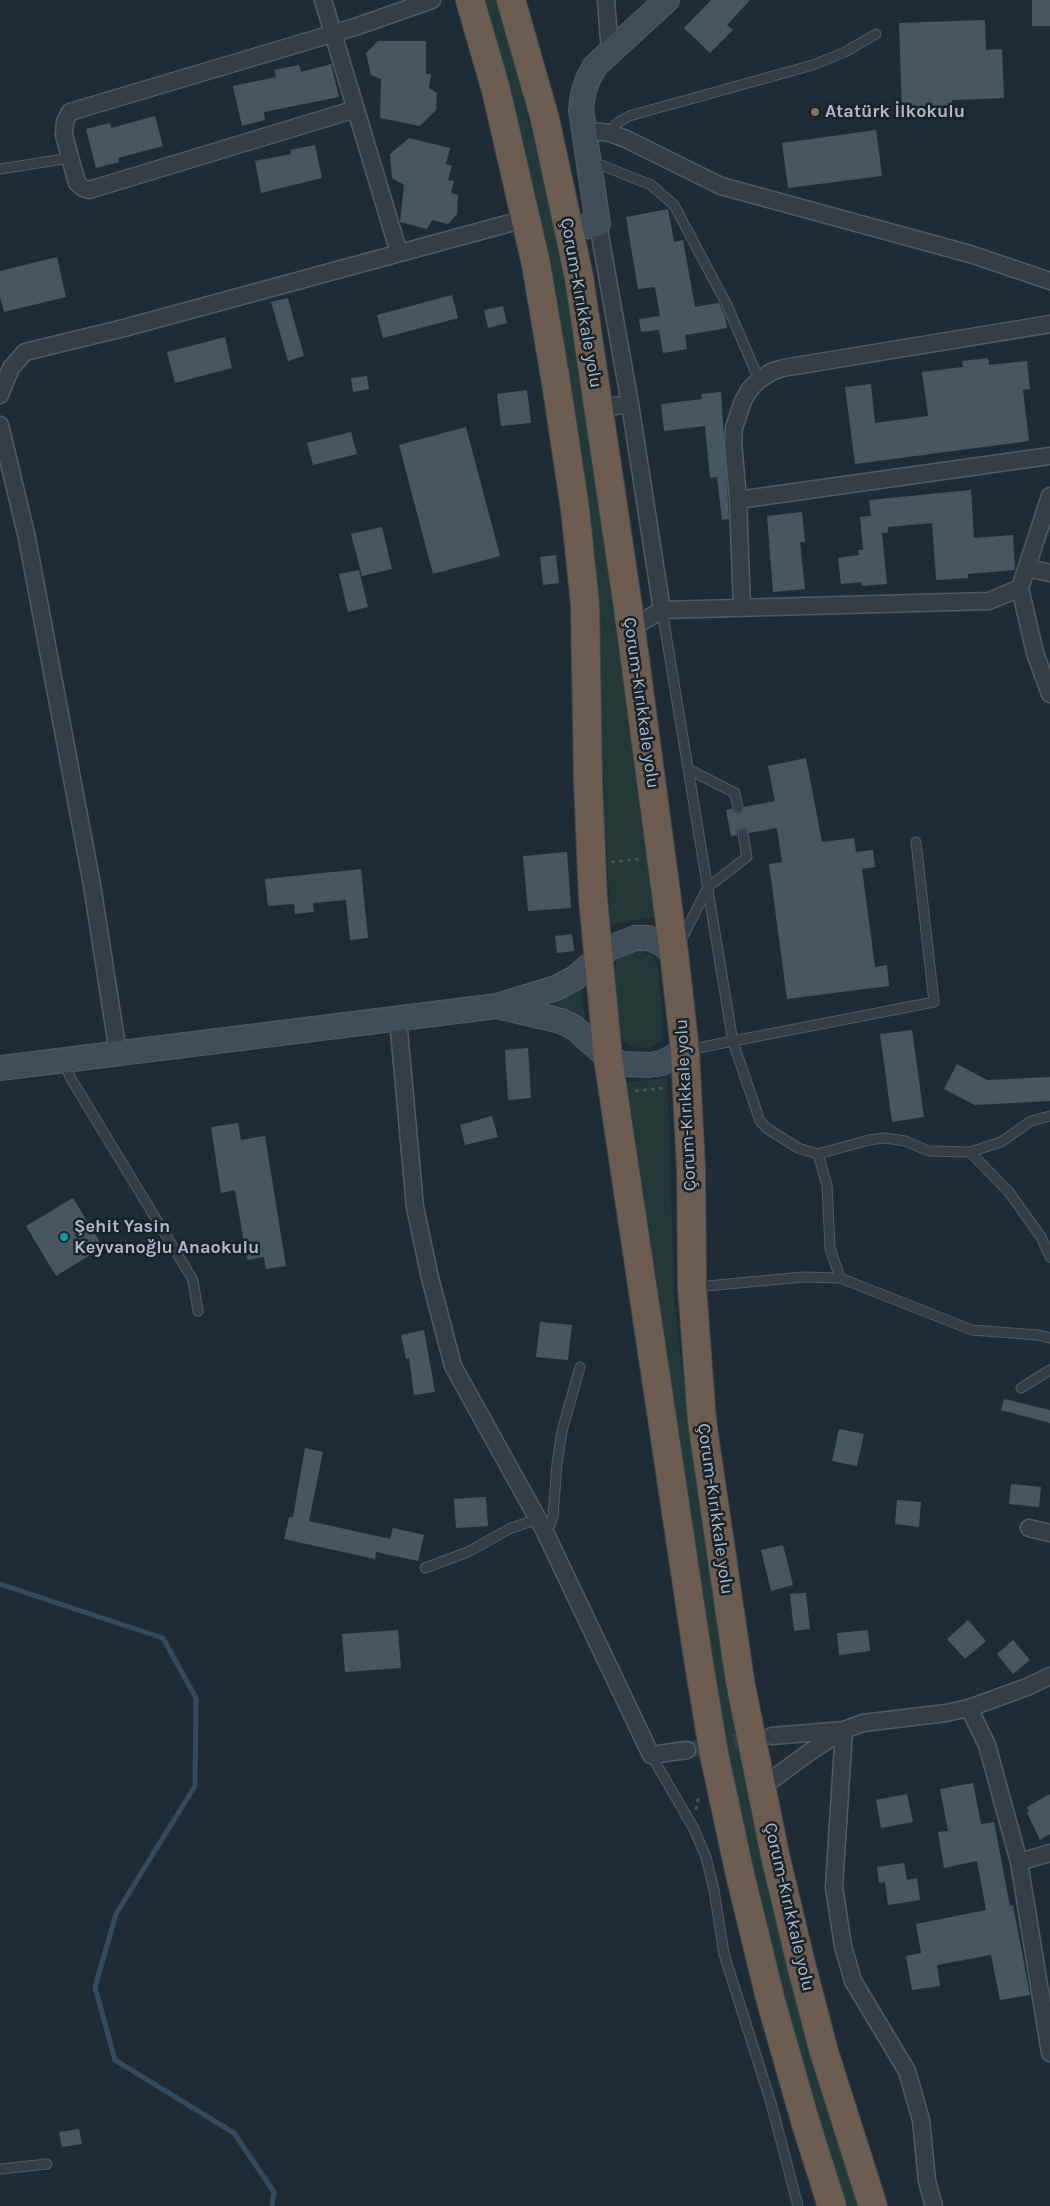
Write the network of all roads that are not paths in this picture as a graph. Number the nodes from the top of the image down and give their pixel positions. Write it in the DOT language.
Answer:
graph roads {
  1 [pos="323,0"];
  2 [pos="432,0"];
  3 [pos="470,0"];
  4 [pos="510,0"];
  5 [pos="606,0"];
  6 [pos="667,0"];
  7 [pos="333,33"];
  8 [pos="876,34"];
  9 [pos="610,52"];
  10 [pos="356,110"];
  11 [pos="583,130"];
  12 [pos="610,133"];
  13 [pos="70,158"];
  14 [pos="588,160"];
  15 [pos="0,169"];
  16 [pos="525,219"];
  17 [pos="598,224"];
  18 [pos="569,230"];
  19 [pos="398,254"];
  20 [pos="1050,281"];
  21 [pos="1050,324"];
  22 [pos="759,380"];
  23 [pos="0,396"];
  24 [pos="630,404"];
  25 [pos="600,408"];
  26 [pos="0,426"];
  27 [pos="1050,456"];
  28 [pos="1050,496"];
  29 [pos="738,500"];
  30 [pos="1027,568"];
  31 [pos="1050,573"];
  32 [pos="1020,588"];
  33 [pos="742,608"];
  34 [pos="662,610"];
  35 [pos="631,628"];
  36 [pos="1050,694"];
  37 [pos="688,769"];
  38 [pos="738,808"];
  39 [pos="743,834"];
  40 [pos="916,842"];
  41 [pos="708,887"];
  42 [pos="674,953"];
  43 [pos="598,956"];
  44 [pos="497,1006"];
  45 [pos="398,1018"];
  46 [pos="733,1042"];
  47 [pos="684,1051"];
  48 [pos="118,1053"];
  49 [pos="608,1058"];
  50 [pos="64,1061"];
  51 [pos="0,1068"];
  52 [pos="1050,1116"];
  53 [pos="970,1152"];
  54 [pos="818,1154"];
  55 [pos="1050,1257"];
  56 [pos="840,1278"];
  57 [pos="692,1287"];
  58 [pos="198,1311"];
  59 [pos="1050,1338"];
  60 [pos="580,1367"];
  61 [pos="1050,1370"];
  62 [pos="1021,1388"];
  63 [pos="540,1525"];
  64 [pos="1029,1528"];
  65 [pos="1050,1533"];
  66 [pos="424,1568"];
  67 [pos="1050,1676"];
  68 [pos="969,1708"];
  69 [pos="844,1730"];
  70 [pos="772,1736"];
  71 [pos="687,1750"];
  72 [pos="651,1755"];
  73 [pos="762,1787"];
  74 [pos="1050,1853"];
  75 [pos="1019,1862"];
  76 [pos="1050,2053"];
  77 [pos="47,2164"];
  78 [pos="0,2169"];
  79 [pos="798,2206"];
  80 [pos="832,2206"];
  81 [pos="874,2206"];
  82 [pos="934,2206"];
  1 -- 7 [label="street"];
  2 -- 7 [label="street"];
  3 -- 16 [label="highway"];
  4 -- 18 [label="highway, Çorum-Kırıkkale yolu"];
  5 -- 9 [label="street"];
  6 -- 9 [label="street"];
  7 -- 10 [label="street"];
  7 -- 13 [label="street"];
  8 -- 12 [label="lane"];
  9 -- 11 [label="street"];
  10 -- 13 [label="street"];
  10 -- 19 [label="street"];
  11 -- 12 [label="street"];
  11 -- 14 [label="street"];
  12 -- 20 [label="street"];
  13 -- 15 [label="lane"];
  14 -- 17 [label="street"];
  14 -- 22 [label="lane"];
  16 -- 19 [label="street"];
  16 -- 43 [label="highway"];
  17 -- 18 [label="street"];
  17 -- 24 [label="street"];
  18 -- 25 [label="highway, Çorum-Kırıkkale yolu"];
  19 -- 23 [label="street"];
  21 -- 22 [label="street"];
  22 -- 29 [label="street"];
  24 -- 25 [label="street"];
  24 -- 34 [label="street"];
  25 -- 35 [label="highway, Çorum-Kırıkkale yolu"];
  26 -- 48 [label="street"];
  27 -- 29 [label="street"];
  28 -- 30 [label="street"];
  29 -- 33 [label="street"];
  30 -- 31 [label="street"];
  30 -- 32 [label="street"];
  32 -- 33 [label="street"];
  32 -- 36 [label="street"];
  33 -- 34 [label="street"];
  34 -- 35 [label="street"];
  34 -- 37 [label="lane"];
  35 -- 42 [label="highway, Çorum-Kırıkkale yolu"];
  37 -- 38 [label="lane"];
  37 -- 41 [label="lane"];
  39 -- 41 [label="lane"];
  40 -- 46 [label="lane"];
  41 -- 42 [label="lane"];
  41 -- 46 [label="lane"];
  42 -- 43 [label="street"];
  42 -- 47 [label="highway, Çorum-Kırıkkale yolu"];
  43 -- 44 [label="street"];
  43 -- 49 [label="highway"];
  44 -- 45 [label="street"];
  44 -- 49 [label="street"];
  45 -- 48 [label="street"];
  45 -- 63 [label="street"];
  46 -- 47 [label="lane"];
  46 -- 54 [label="lane"];
  47 -- 49 [label="street"];
  47 -- 57 [label="highway, Çorum-Kırıkkale yolu"];
  48 -- 50 [label="street"];
  49 -- 80 [label="highway"];
  50 -- 51 [label="street"];
  50 -- 58 [label="lane"];
  52 -- 53 [label="lane"];
  53 -- 54 [label="lane"];
  53 -- 55 [label="lane"];
  54 -- 56 [label="lane"];
  56 -- 57 [label="lane"];
  56 -- 59 [label="lane"];
  57 -- 73 [label="highway, Çorum-Kırıkkale yolu"];
  60 -- 63 [label="lane"];
  61 -- 62 [label="lane"];
  63 -- 66 [label="lane"];
  63 -- 72 [label="street"];
  64 -- 65 [label="street"];
  67 -- 68 [label="street"];
  68 -- 69 [label="street"];
  68 -- 75 [label="street"];
  69 -- 70 [label="street"];
  69 -- 73 [label="street"];
  69 -- 82 [label="street"];
  71 -- 72 [label="street"];
  72 -- 79 [label="lane"];
  73 -- 81 [label="highway, Çorum-Kırıkkale yolu"];
  74 -- 75 [label="street"];
  75 -- 76 [label="street"];
  77 -- 78 [label="lane"];
}
